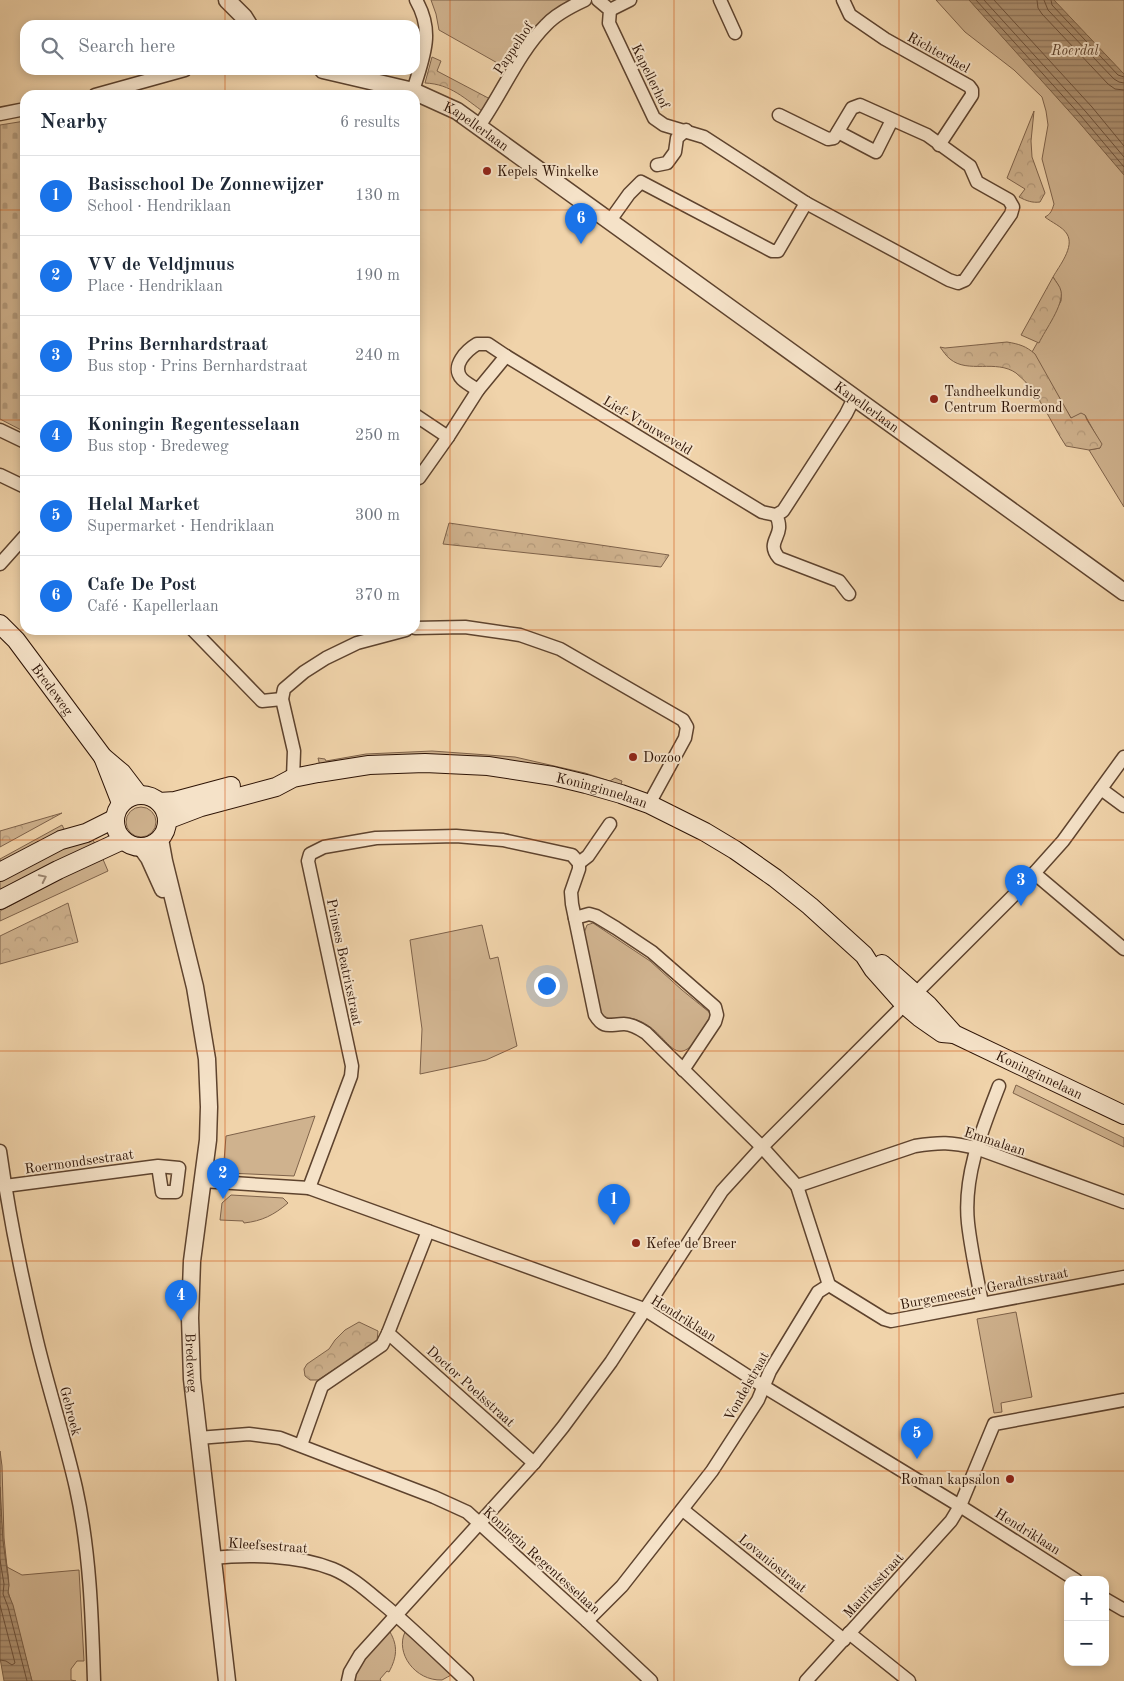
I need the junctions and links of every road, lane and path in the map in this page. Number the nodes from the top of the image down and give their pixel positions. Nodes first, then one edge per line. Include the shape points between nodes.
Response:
1 (227, 0) edge
2 (416, 0) edge
3 (585, 0) edge
4 (598, 0) edge
5 (630, 0) edge
6 (720, 0) edge
7 (843, 0) edge
8 (610, 10) junction
9 (246, 20) edge
10 (735, 33) dead end
11 (420, 63) edge
12 (166, 75) edge
13 (342, 75) edge
14 (416, 75) edge
15 (113, 90) edge
16 (399, 90) edge
17 (411, 90) edge
18 (420, 97) edge
19 (20, 110) edge
20 (1, 113) edge
21 (779, 115) dead end
22 (892, 120) junction
23 (479, 126) junction
24 (686, 130) junction
25 (838, 132) junction
26 (939, 146) junction
27 (657, 165) dead end
28 (806, 203) junction
29 (609, 222) junction
30 (506, 356) junction
31 (478, 390) junction
32 (854, 398) junction
33 (420, 418) edge
34 (0, 430) edge
35 (448, 437) junction
36 (20, 440) edge
37 (0, 475) edge
38 (420, 477) edge
39 (20, 484) edge
40 (776, 515) junction
41 (20, 542) edge
42 (0, 564) edge
43 (1124, 592) edge
44 (849, 594) dead end
45 (0, 624) edge
46 (420, 628) edge
47 (197, 635) edge
48 (387, 635) edge
49 (282, 699) junction
50 (103, 757) junction
51 (1124, 758) edge
52 (293, 778) junction
53 (1100, 789) junction
54 (138, 794) junction
55 (160, 802) junction
56 (649, 804) junction
57 (1124, 806) edge
58 (118, 811) junction
59 (167, 820) junction
60 (610, 824) dead end
61 (160, 839) junction
62 (123, 840) junction
63 (141, 847) junction
64 (579, 863) junction
65 (0, 872) edge
66 (1034, 873) junction
67 (0, 900) edge
68 (575, 918) junction
69 (180, 927) junction
70 (1124, 949) edge
71 (910, 999) junction
72 (683, 1070) junction
73 (999, 1086) dead end
74 (1124, 1116) edge
75 (762, 1147) junction
76 (976, 1148) junction
77 (0, 1151) edge
78 (158, 1166) dead end
79 (202, 1181) junction
80 (5, 1186) junction
81 (797, 1186) junction
82 (310, 1188) junction
83 (1124, 1202) edge
84 (428, 1231) junction
85 (1124, 1277) edge
86 (828, 1285) junction
87 (982, 1303) junction
88 (644, 1309) junction
89 (388, 1332) junction
90 (763, 1386) junction
91 (1124, 1400) edge
92 (198, 1438) junction
93 (301, 1445) junction
94 (534, 1463) junction
95 (960, 1506) junction
96 (682, 1510) junction
97 (479, 1523) junction
98 (212, 1558) junction
99 (1070, 1576) edge
100 (1109, 1600) edge
101 (1124, 1609) edge
102 (396, 1614) junction
103 (588, 1621) junction
104 (846, 1636) junction
105 (94, 1681) edge
106 (227, 1681) edge
107 (348, 1681) edge
108 (467, 1681) edge
109 (651, 1681) edge
110 (806, 1681) edge
111 (909, 1681) edge

1 - 9 street
2 - 11 street via 426,24 427,42
3 - 23 street, Pappelhof via 546,25 523,54
4 - 8 street
5 - 8 street
6 - 10 street
7 - 26 street, Richterdael via 850,15 972,90 972,95
8 - 24 street, Kapellerhof via 609,23 654,118 664,126
12 - 15 street
13 - 16 street, Kapellerlaan
14 - 17 street
18 - 23 street, Kapellerlaan via 457,112
19 - 20 street
21 - 25 street via 828,139 834,138
22 - 25 street via 860,105 852,108
22 - 25 street via 876,152
22 - 26 street via 926,135
23 - 29 street, Kapellerlaan
24 - 27 street via 677,138 675,152 667,163
24 - 28 street, Kapellerhof via 704,136
26 - 28 street, Kapellerhof via 970,166 977,182 1008,200 1013,207 965,280 958,283 949,280
28 - 29 street via 778,251 641,182
29 - 32 street, Kapellerlaan
30 - 31 street
30 - 31 street, Lief-Vrouweveld via 488,344 477,344 468,350 458,366 458,373
30 - 40 street, Lief-Vrouweveld via 762,512
31 - 35 street
32 - 40 street via 784,511
32 - 43 street, Kapellerlaan
33 - 35 street
34 - 36 street
35 - 38 street
37 - 39 street
40 - 44 street via 780,532 773,543 779,558 839,581
41 - 42 street
45 - 50 main road, Bredeweg via 16,640
46 - 56 street via 465,627 520,634 560,649 682,720 687,727 685,738
47 - 49 street via 262,701
48 - 49 street via 357,643 326,658 284,689
49 - 52 street via 294,751
50 - 54 main road, Bredeweg via 122,773
50 - 58 main road, Bredeweg
51 - 53 street
52 - 55 main road, Koninginnelaan via 274,776
52 - 56 main road, Koninginnelaan via 370,765 488,766 553,776
52 - 59 main road, Koninginnelaan via 276,787
53 - 57 street
53 - 66 street via 1063,841
54 - 55 main road
54 - 58 main road via 130,796
55 - 59 main road
56 - 71 main road, Koninginnelaan via 705,832 775,878 864,955 880,962
58 - 62 main road via 117,833
58 - 65 main road via 86,833 61,840
59 - 61 main road
60 - 64 street via 588,856
61 - 63 main road
61 - 69 street, Bredeweg
62 - 63 main road
67 -> 62 main road
63 - 69 street, Bredeweg
64 - 68 street via 571,892
64 - 82 street, Prinses Beatrixstraat via 572,856 549,850 503,840 456,836 376,838 324,847 310,854 308,861 352,1066 352,1076
66 - 70 street
66 - 71 street
68 - 72 street via 599,1022 608,1026 625,1024 646,1033
68 - 72 street via 589,914 616,928 652,952 715,1007 715,1022
69 - 79 street, Bredeweg via 196,987 207,1058 208,1140
71 - 74 main road, Koninginnelaan via 919,1017 942,1033 954,1034
71 - 75 street
72 - 75 street
73 - 76 street
75 - 81 street
75 - 88 street via 722,1191
76 - 81 street, Emmalaan via 956,1143 915,1146
76 - 83 street, Emmalaan
76 - 87 street via 970,1180 968,1222
77 - 80 street, Gebroek
78 - 80 street, Roermondsestraat
79 - 82 street, Hendriklaan
79 - 92 street, Bredeweg via 193,1251 190,1318
80 - 105 street, Gebroek via 37,1342 78,1498 88,1565
81 - 86 street
82 - 84 street, Hendriklaan
84 - 88 street, Hendriklaan
84 - 89 street
85 - 87 street, Burgemeester Geradtsstraat
86 - 87 street, Burgemeester Geradtsstraat via 891,1321
86 - 90 street, Vondelstraat via 818,1292
88 - 90 street, Hendriklaan
88 - 94 street via 611,1362
89 - 93 street via 382,1345 322,1386
89 - 94 street, Doctor Poelsstraat
90 - 95 street, Hendriklaan
90 - 96 street, Vondelstraat via 758,1400 712,1471
91 - 95 street, Mauritsstraat via 994,1424
92 - 93 street, Koningin Regentesselaan via 249,1434 280,1438
92 - 98 street, Bredeweg
93 - 97 street, Koningin Regentesselaan via 434,1496 467,1512
94 - 97 street
95 - 99 street, Hendriklaan
95 - 104 street, Mauritsstraat via 952,1521
96 - 103 street, Vondelstraat via 622,1586
96 - 104 street, Lovaniostraat
97 - 102 street
97 - 103 street, Koningin Regentesselaan
98 - 102 street, Kleefsestraat via 240,1556 299,1560 332,1569 359,1584
98 - 106 street, Bredeweg
100 - 101 street
102 - 107 street via 360,1655
102 - 108 street, Kleefsestraat
103 - 109 street, Koningin Regentesselaan
104 - 110 street, Mauritsstraat
104 - 111 street, Lovaniostraat

